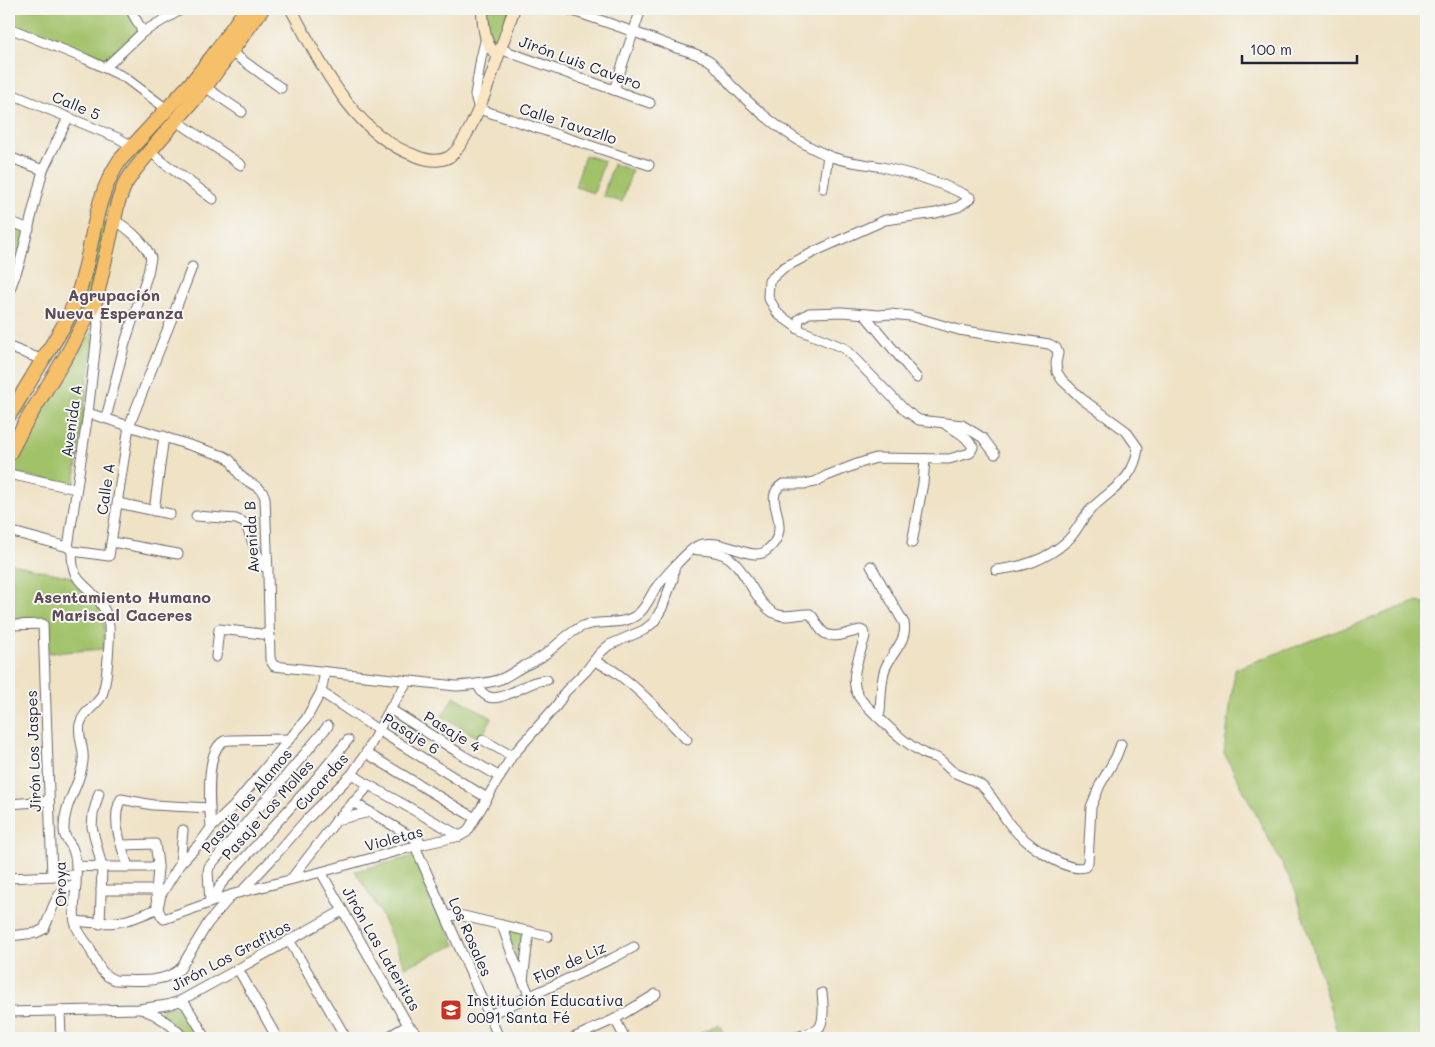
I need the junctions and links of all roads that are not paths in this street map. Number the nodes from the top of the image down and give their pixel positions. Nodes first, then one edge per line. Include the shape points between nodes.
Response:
1 (130, 9) edge
2 (182, 9) edge
3 (246, 9) edge
4 (262, 9) edge
5 (291, 9) edge
6 (482, 9) edge
7 (514, 9) edge
8 (567, 9) edge
9 (641, 9) edge
10 (577, 10) edge
11 (9, 28) edge
12 (634, 31) junction
13 (143, 32) junction
14 (486, 37) junction
15 (231, 52) junction
16 (499, 52) junction
17 (105, 68) junction
18 (205, 87) junction
19 (281, 88) dead end
20 (614, 90) junction
21 (9, 92) edge
22 (650, 103) dead end
23 (479, 109) junction
24 (168, 110) junction
25 (242, 112) dead end
26 (68, 118) junction
27 (177, 121) junction
28 (132, 146) junction
29 (150, 151) junction
30 (828, 156) junction
31 (9, 157) edge
32 (241, 165) dead end
33 (649, 165) dead end
34 (43, 170) junction
35 (824, 188) dead end
36 (213, 199) dead end
37 (96, 218) junction
38 (114, 220) junction
39 (9, 221) edge
40 (29, 229) junction
41 (192, 267) dead end
42 (10, 286) edge
43 (96, 299) junction
44 (864, 314) junction
45 (798, 328) junction
46 (9, 347) edge
47 (43, 360) junction
48 (917, 378) dead end
49 (88, 412) junction
50 (9, 416) edge
51 (106, 418) junction
52 (944, 423) junction
53 (24, 425) junction
54 (129, 426) junction
55 (164, 436) junction
56 (10, 448) edge
57 (995, 454) dead end
58 (925, 459) junction
59 (9, 474) edge
60 (76, 489) junction
61 (118, 503) junction
62 (154, 511) junction
63 (170, 514) dead end
64 (196, 516) dead end
65 (9, 531) edge
66 (112, 542) junction
67 (912, 543) dead end
68 (70, 549) junction
69 (692, 549) junction
70 (178, 554) dead end
71 (871, 566) dead end
72 (268, 568) junction
73 (674, 569) junction
74 (996, 570) dead end
75 (9, 625) edge
76 (270, 634) junction
77 (216, 657) dead end
78 (594, 661) junction
79 (325, 672) junction
80 (547, 680) dead end
81 (408, 681) junction
82 (477, 684) junction
83 (321, 692) junction
84 (390, 709) junction
85 (877, 716) junction
86 (328, 726) dead end
87 (378, 730) junction
88 (289, 739) junction
89 (348, 740) dead end
90 (483, 740) dead end
91 (687, 740) dead end
92 (1121, 744) dead end
93 (366, 753) junction
94 (512, 756) junction
95 (352, 774) junction
96 (500, 777) junction
97 (364, 790) dead end
98 (99, 793) dead end
99 (487, 798) junction
100 (49, 801) junction
101 (353, 802) junction
102 (9, 804) edge
103 (210, 808) junction
104 (370, 812) junction
105 (475, 818) junction
106 (336, 820) junction
107 (211, 828) junction
108 (183, 830) dead end
109 (460, 836) junction
110 (122, 845) junction
111 (420, 845) junction
112 (180, 864) junction
113 (102, 867) junction
114 (158, 867) junction
115 (128, 868) junction
116 (321, 872) junction
117 (76, 875) junction
118 (52, 876) junction
119 (9, 878) edge
120 (291, 879) junction
121 (102, 890) junction
122 (156, 890) junction
123 (238, 892) junction
124 (212, 901) junction
125 (158, 908) junction
126 (342, 910) junction
127 (446, 916) junction
128 (75, 921) junction
129 (100, 924) junction
130 (502, 925) junction
131 (529, 932) junction
132 (9, 936) edge
133 (548, 936) dead end
134 (289, 940) junction
135 (634, 947) dead end
136 (238, 969) junction
137 (523, 981) junction
138 (822, 993) dead end
139 (656, 994) dead end
140 (530, 997) junction
141 (180, 1001) junction
142 (139, 1009) junction
143 (60, 1010) junction
144 (9, 1012) edge
145 (490, 1015) junction
146 (615, 1020) junction
147 (408, 1025) junction
148 (61, 1038) edge
149 (184, 1038) edge
150 (206, 1038) edge
151 (278, 1038) edge
152 (346, 1038) edge
153 (386, 1038) edge
154 (418, 1038) edge
155 (499, 1038) edge
156 (574, 1038) edge
157 (625, 1038) edge
158 (794, 1038) edge

1 - 13 street
2 - 13 street
3 - 24 main road
4 - 15 main road
5 - 23 main road via 332,82 363,120 410,154 437,161 449,157 466,135
6 - 14 main road
7 - 16 main road
8 - 10 street
9 - 12 street
10 - 12 street
11 - 17 street
12 - 20 street
12 - 30 street via 710,62 776,125
13 - 17 street
14 - 16 main road via 489,47
14 - 23 street via 476,95
15 - 18 main road
15 - 19 street
16 - 20 street, Jirón Luis Cavero
16 - 23 main road
17 - 24 street via 131,82
18 - 25 street
18 - 27 main road
20 - 22 street, Jirón Luis Cavero
21 - 26 street, Calle 5
23 - 33 street, Calle Tavazllo
24 - 28 main road
26 - 28 street, Calle 5
26 - 34 street
27 - 29 main road
27 - 32 street
28 - 37 main road via 110,174
29 - 36 street
29 - 38 main road via 125,184
30 - 35 street
30 - 45 street via 921,177 972,198 943,211 885,220 783,268 769,282 768,297 778,314
31 - 34 street
34 - 40 street
37 - 38 main road
37 - 47 main road via 87,266 73,308
38 - 43 main road
38 - 51 street via 140,242 151,258
39 - 40 street
40 - 42 street
41 - 54 street, Calle A
43 - 49 street, Avenida A via 98,326
43 - 53 main road
44 - 45 street via 809,313 799,319
44 - 48 street
44 - 74 street via 910,316 959,330 1049,344 1058,353 1056,372 1062,380 1126,431 1138,448 1137,461 1129,474 1091,508 1067,541 1043,558 1016,568
45 - 52 street via 844,348 906,411 919,420
46 - 47 street
47 - 50 main road
49 - 51 street, Avenida B
49 - 60 street, Avenida A
50 - 53 main road
51 - 54 street, Avenida B
52 - 57 street via 962,426 983,438
52 - 58 street via 968,440 973,447 972,452 949,459
53 - 56 main road
54 - 55 street, Avenida B
54 - 61 street, Calle A
55 - 62 street
55 - 72 street, Avenida B via 227,457 241,476 261,489 265,498
58 - 67 street
58 - 69 street via 876,458 809,484 783,484 776,490 774,498 779,534 763,553 752,554 716,543
59 - 60 street
60 - 68 street, Avenida A
61 - 62 street
61 - 66 street, Calle A
62 - 63 street
64 - 72 street via 236,519 245,523 262,566
65 - 68 street
66 - 68 street, Calle A via 110,556
66 - 70 street
68 - 117 street, Oroya via 74,573 100,602 109,627 106,682 101,698 82,718 80,732 84,761 65,819 64,830 74,853
69 - 73 street
69 - 85 street via 717,552 731,559 766,607 776,615 810,614 828,636 863,631 865,636 854,685 859,698
71 - 85 street via 905,629 903,639 884,670
72 - 76 street, Avenida B
73 - 78 street via 673,580 654,622 644,630 609,645
73 - 82 street via 656,588 639,614 620,622 592,623 581,627 542,657 501,679
75 - 100 street, Jirón Los Jaspes via 43,624
76 - 77 street via 219,629
76 - 79 street, Avenida B via 270,659 274,666
78 - 91 street via 629,682
78 - 94 street
79 - 81 street
79 - 83 street
80 - 82 street via 496,699 486,696
81 - 82 street
81 - 84 street, Cucardas
83 - 87 street, Pasaje 6
83 - 88 street via 306,719
84 - 87 street, Cucardas
84 - 96 street, Pasaje 4
85 - 92 street via 912,747 938,758 947,768 983,787 1011,827 1042,853 1056,862 1079,869 1088,862 1095,795
86 - 124 street, Pasaje los Alamos via 209,867
87 - 93 street, Cucardas
87 - 99 street, Pasaje 6
88 - 103 street via 223,742 211,760
88 - 107 street via 233,807
89 - 124 street, Pasaje Los Molles via 221,884
90 - 94 street
93 - 95 street, Cucardas
93 - 105 street
94 - 96 street
95 - 109 street
95 - 123 street, Cucardas
96 - 99 street
97 - 101 street
98 - 113 street via 92,826
99 - 105 street
100 - 102 street
100 - 118 street, Jirón Los Jaspes
101 - 104 street
101 - 106 street
103 - 107 street
103 - 110 street via 153,805 121,799 117,819
104 - 106 street
104 - 111 street
105 - 109 street via 467,832
106 - 120 street
107 - 112 street
108 - 112 street
109 - 111 street, Violetas
110 - 114 street via 155,844
110 - 115 street
111 - 116 street, Violetas
111 - 127 street, Los Rosales
112 - 125 street via 161,895
113 - 115 street
113 - 117 street
113 - 121 street
114 - 115 street
114 - 122 street
116 - 120 street, Violetas
116 - 126 street, Jirón Las Lateritas
117 - 118 street
117 - 128 street, Oroya
117 - 132 street via 59,893 44,929
118 - 119 street
120 - 123 street, Violetas
121 - 122 street
121 - 129 street
122 - 125 street
123 - 124 street, Violetas
123 - 128 street, Oroya via 208,923 180,969 156,980 115,980 109,977 99,967
124 - 125 street, Violetas via 163,919
125 - 129 street via 123,922
126 - 134 street, Jirón Los Grafitos
126 - 147 street, Jirón Las Lateritas
127 - 130 street via 459,915
127 - 145 street, Los Rosales
128 - 129 street
130 - 131 street
130 - 137 street
131 - 133 street
131 - 137 street
134 - 136 street, Jirón Los Grafitos
134 - 152 street
135 - 140 street, Flor de Liz
136 - 141 street, Jirón Los Grafitos
136 - 151 street
137 - 140 street
138 - 158 street via 823,1014 819,1028
139 - 146 street
140 - 145 street, Flor de Liz
141 - 142 street, Jirón Los Grafitos
141 - 150 street via 186,1005
142 - 143 street, Jirón Los Grafitos
142 - 149 street via 164,1020
143 - 144 street, Jirón Los Grafitos
143 - 148 street
145 - 155 street, Los Rosales
146 - 156 street
146 - 157 street
147 - 153 street
147 - 154 street, Jirón Las Lateritas

